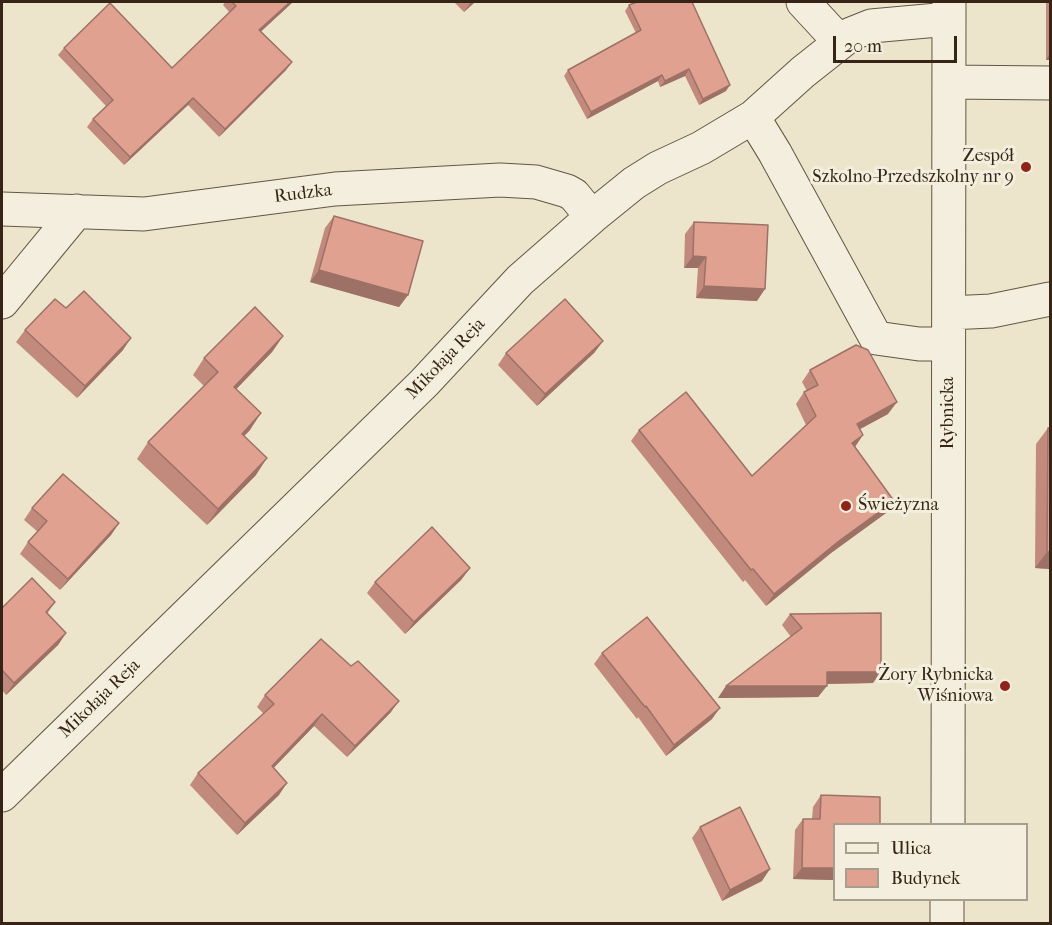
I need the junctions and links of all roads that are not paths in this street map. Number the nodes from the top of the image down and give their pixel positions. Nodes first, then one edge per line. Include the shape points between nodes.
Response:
1 (803, 2) edge
2 (949, 10) edge
3 (839, 41) junction
4 (950, 82) junction
5 (1050, 83) edge
6 (753, 117) junction
7 (2, 208) edge
8 (77, 212) junction
9 (592, 216) junction
10 (1050, 299) edge
11 (2, 302) edge
12 (949, 329) junction
13 (2, 795) edge
14 (948, 823) edge
15 (947, 901) edge
16 (947, 924) edge

1 - 3 street
2 - 3 street, Mikołaja Reja via 871,26
2 - 4 street, Rybnicka
3 - 6 street, Mikołaja Reja
4 - 5 street
4 - 12 street, Rybnicka
6 - 9 street, Mikołaja Reja via 658,168
6 - 12 street via 876,338 919,344
7 - 8 street, Rudzka
8 - 9 street, Rudzka via 144,214 335,189 500,180 556,186 574,195
8 - 11 street
9 - 13 street, Mikołaja Reja via 520,280 424,383
10 - 12 street via 991,311
12 - 14 street, Rybnicka
15 - 16 street

